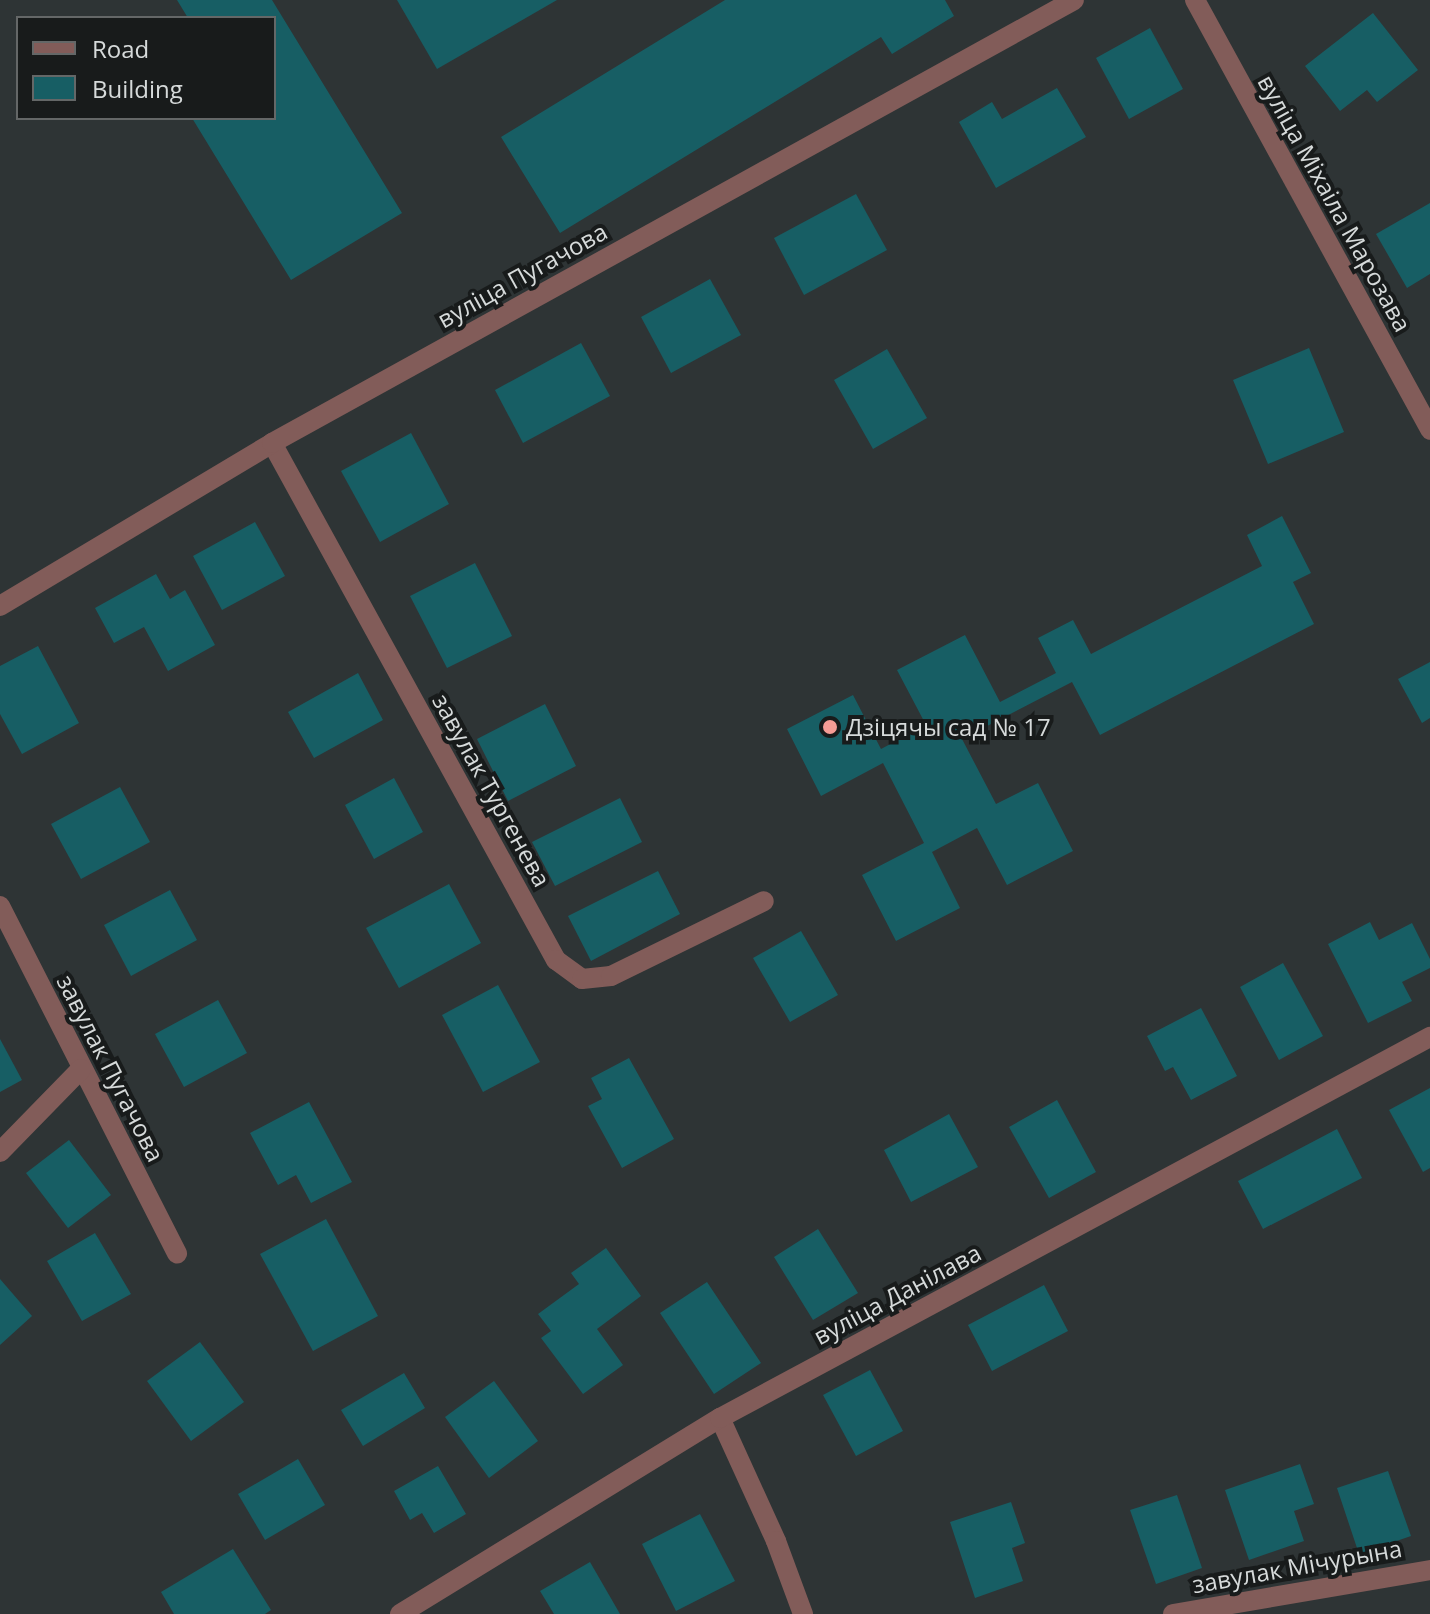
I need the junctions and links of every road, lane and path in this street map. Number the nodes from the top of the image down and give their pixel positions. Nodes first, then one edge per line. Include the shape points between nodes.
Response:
1 (1074, 0) edge
2 (1195, 0) edge
3 (1430, 430) edge
4 (272, 443) junction
5 (0, 606) edge
6 (764, 901) dead end
7 (0, 906) edge
8 (1430, 1037) edge
9 (81, 1069) junction
10 (0, 1152) edge
11 (177, 1253) dead end
12 (720, 1418) junction
13 (1430, 1570) edge
14 (414, 1610) edge
15 (803, 1614) edge
16 (1173, 1614) edge

1 - 4 street, вуліца Пугачова
2 - 3 street, вуліца Міхаіла Марозава
4 - 5 street, вуліца Пугачова
4 - 6 street, завулак Тургенева via 556,960 582,979 611,976
7 - 9 street, завулак Пугачова
8 - 12 street, вуліца Данілава
9 - 10 street
9 - 11 street, завулак Пугачова
12 - 14 street, вуліца Данілава
12 - 15 street
13 - 16 street, завулак Мічурына

